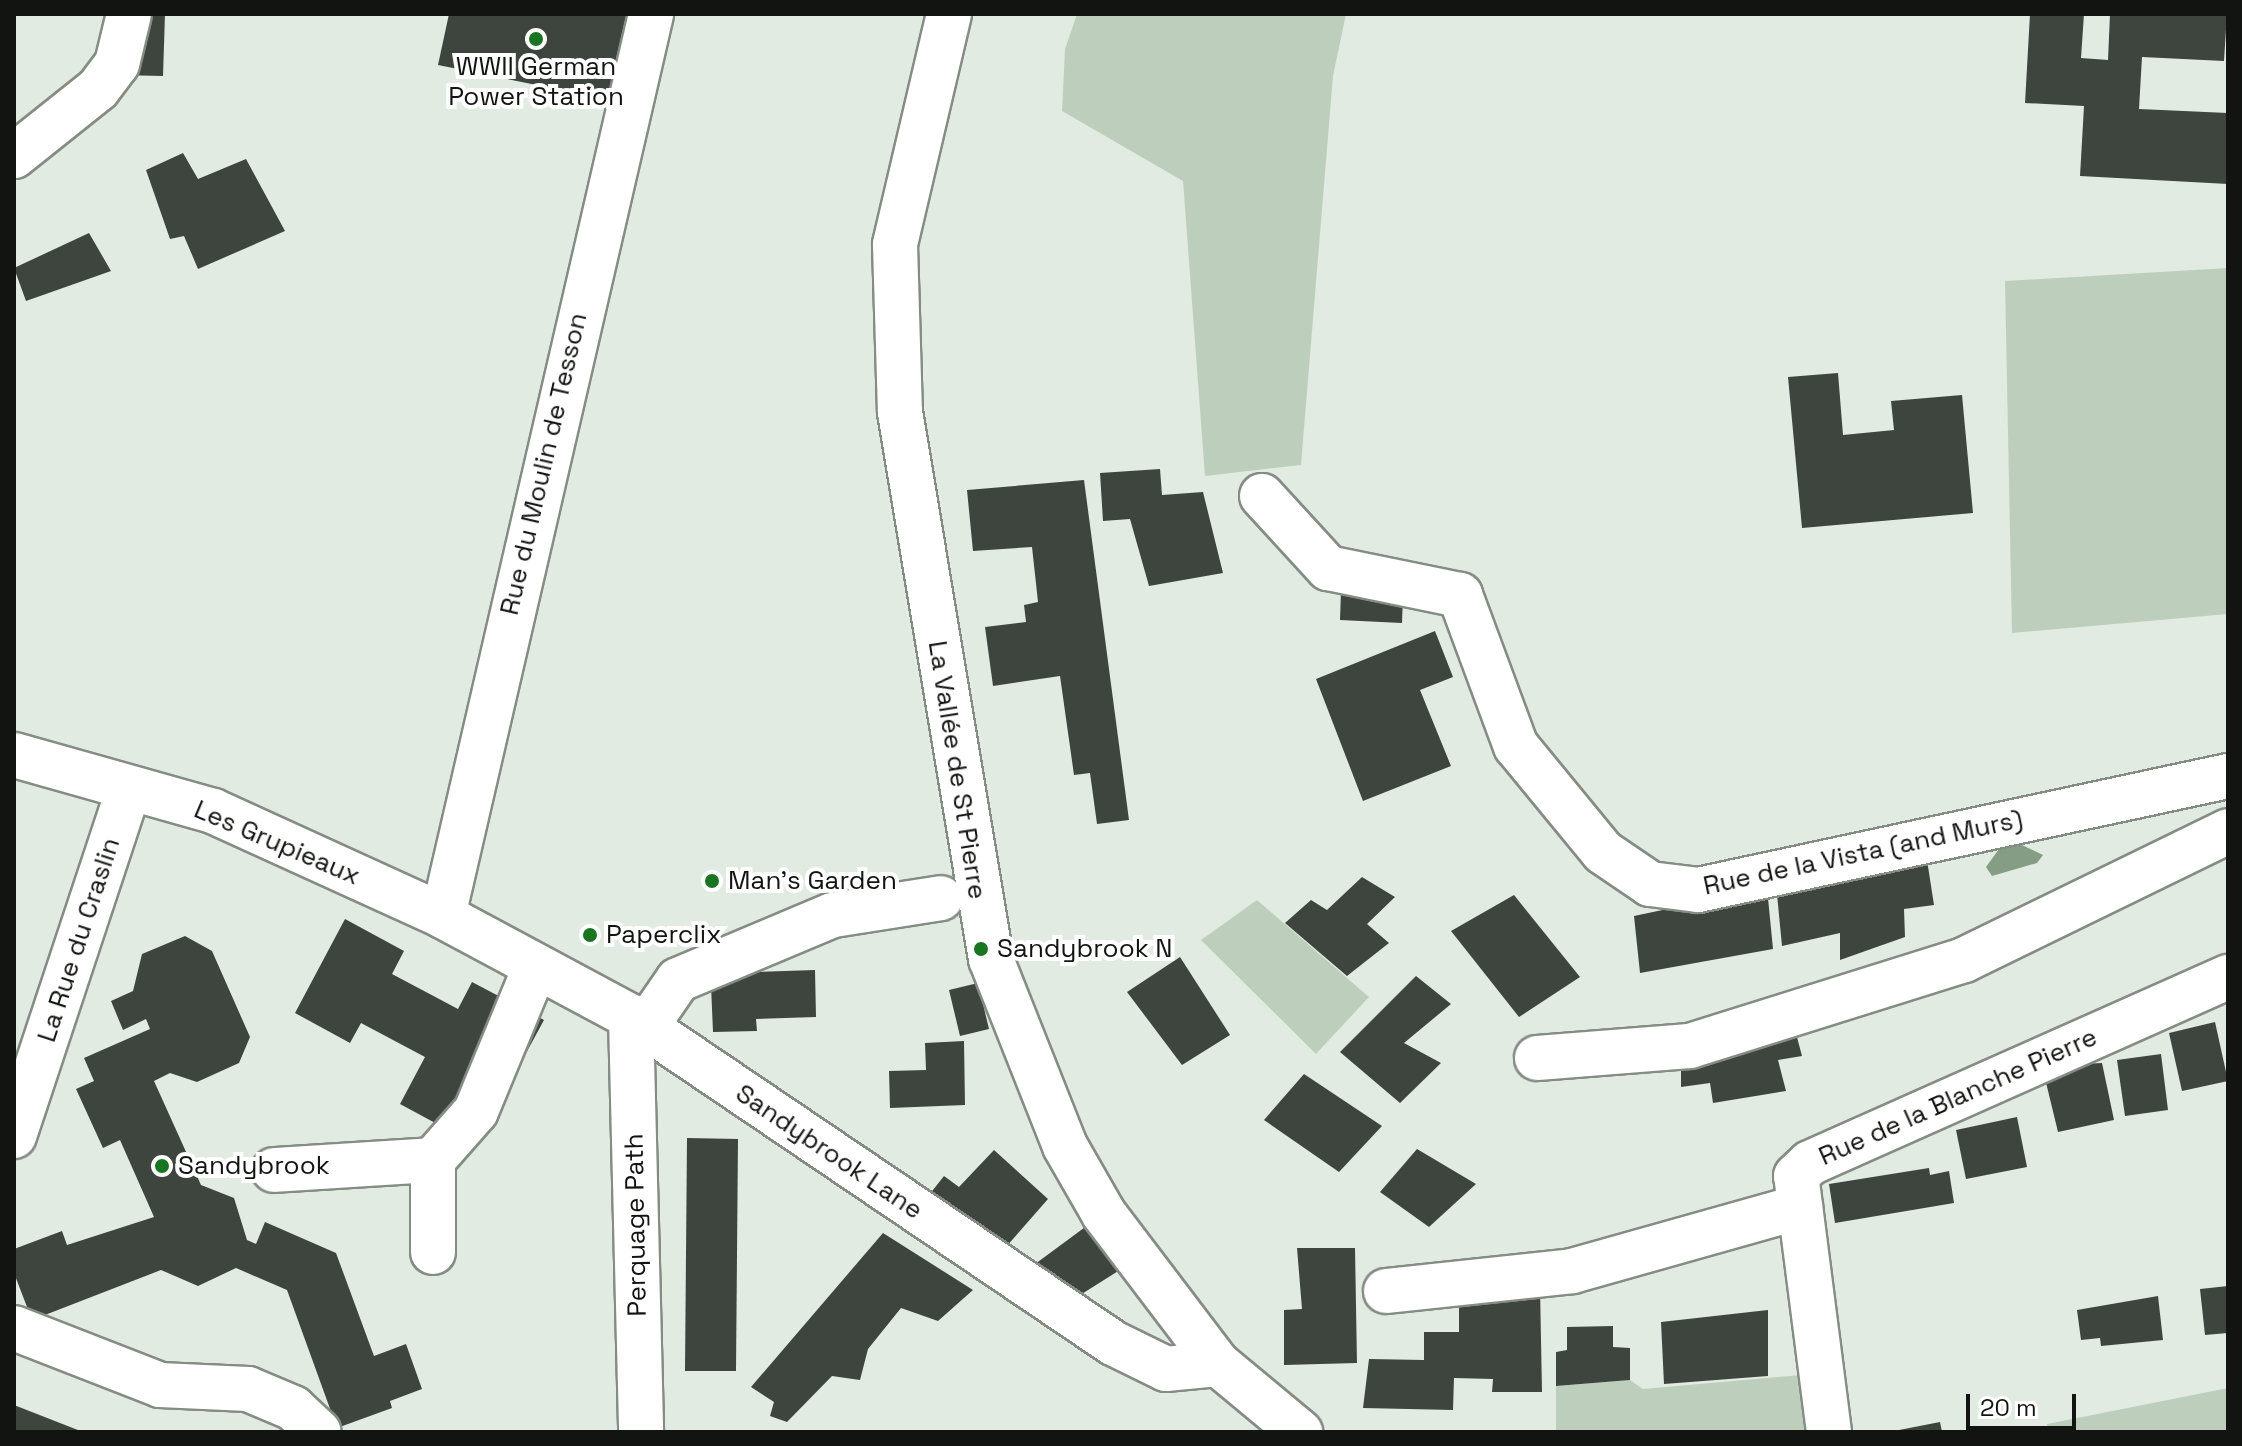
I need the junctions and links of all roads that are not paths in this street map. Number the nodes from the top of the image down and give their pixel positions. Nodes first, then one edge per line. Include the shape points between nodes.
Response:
1 (129, 14) edge
2 (651, 14) edge
3 (949, 14) edge
4 (14, 156) edge
5 (1262, 496) dead end
6 (14, 755) edge
7 (2228, 776) edge
8 (129, 789) junction
9 (2228, 831) edge
10 (941, 898) dead end
11 (443, 916) junction
12 (535, 968) junction
13 (2228, 977) edge
14 (638, 1023) junction
15 (1537, 1058) dead end
16 (14, 1136) edge
17 (433, 1160) junction
18 (274, 1170) dead end
19 (1800, 1207) junction
20 (433, 1252) dead end
21 (1386, 1291) dead end
22 (14, 1328) edge
23 (1218, 1364) junction
24 (319, 1432) edge
25 (641, 1432) edge
26 (1300, 1432) edge
27 (1829, 1432) edge

1 - 4 street via 117,64 98,89
2 - 11 street, Rue du Moulin de Tesson
3 - 23 street, La Vallée de St Pierre via 895,245 899,381 977,898 991,959 1065,1146 1104,1214
5 - 7 street, Rue de la Vista (and Murs) via 1328,568 1460,595 1516,746 1603,852 1650,884 1698,890
6 - 8 street, Les Grupieaux
8 - 11 street, Les Grupieaux via 213,811
8 - 16 street, La Rue du Craslin
9 - 15 street via 1964,960 1690,1046
10 - 14 street via 833,915 678,980
11 - 12 street, Sandybrook Lane
12 - 14 street, Sandybrook Lane
12 - 17 street via 476,1111
13 - 19 street, Rue de la Blanche Pierre via 1810,1163 1796,1176
14 - 23 street, Sandybrook Lane via 1113,1343 1166,1369
14 - 25 street, Perquage Path
17 - 18 street
17 - 20 street
19 - 21 street via 1572,1271
19 - 27 street, Rue de la Blanche Pierre
22 - 24 street via 160,1385 248,1389 293,1408
23 - 26 street, La Vallée de St Pierre

